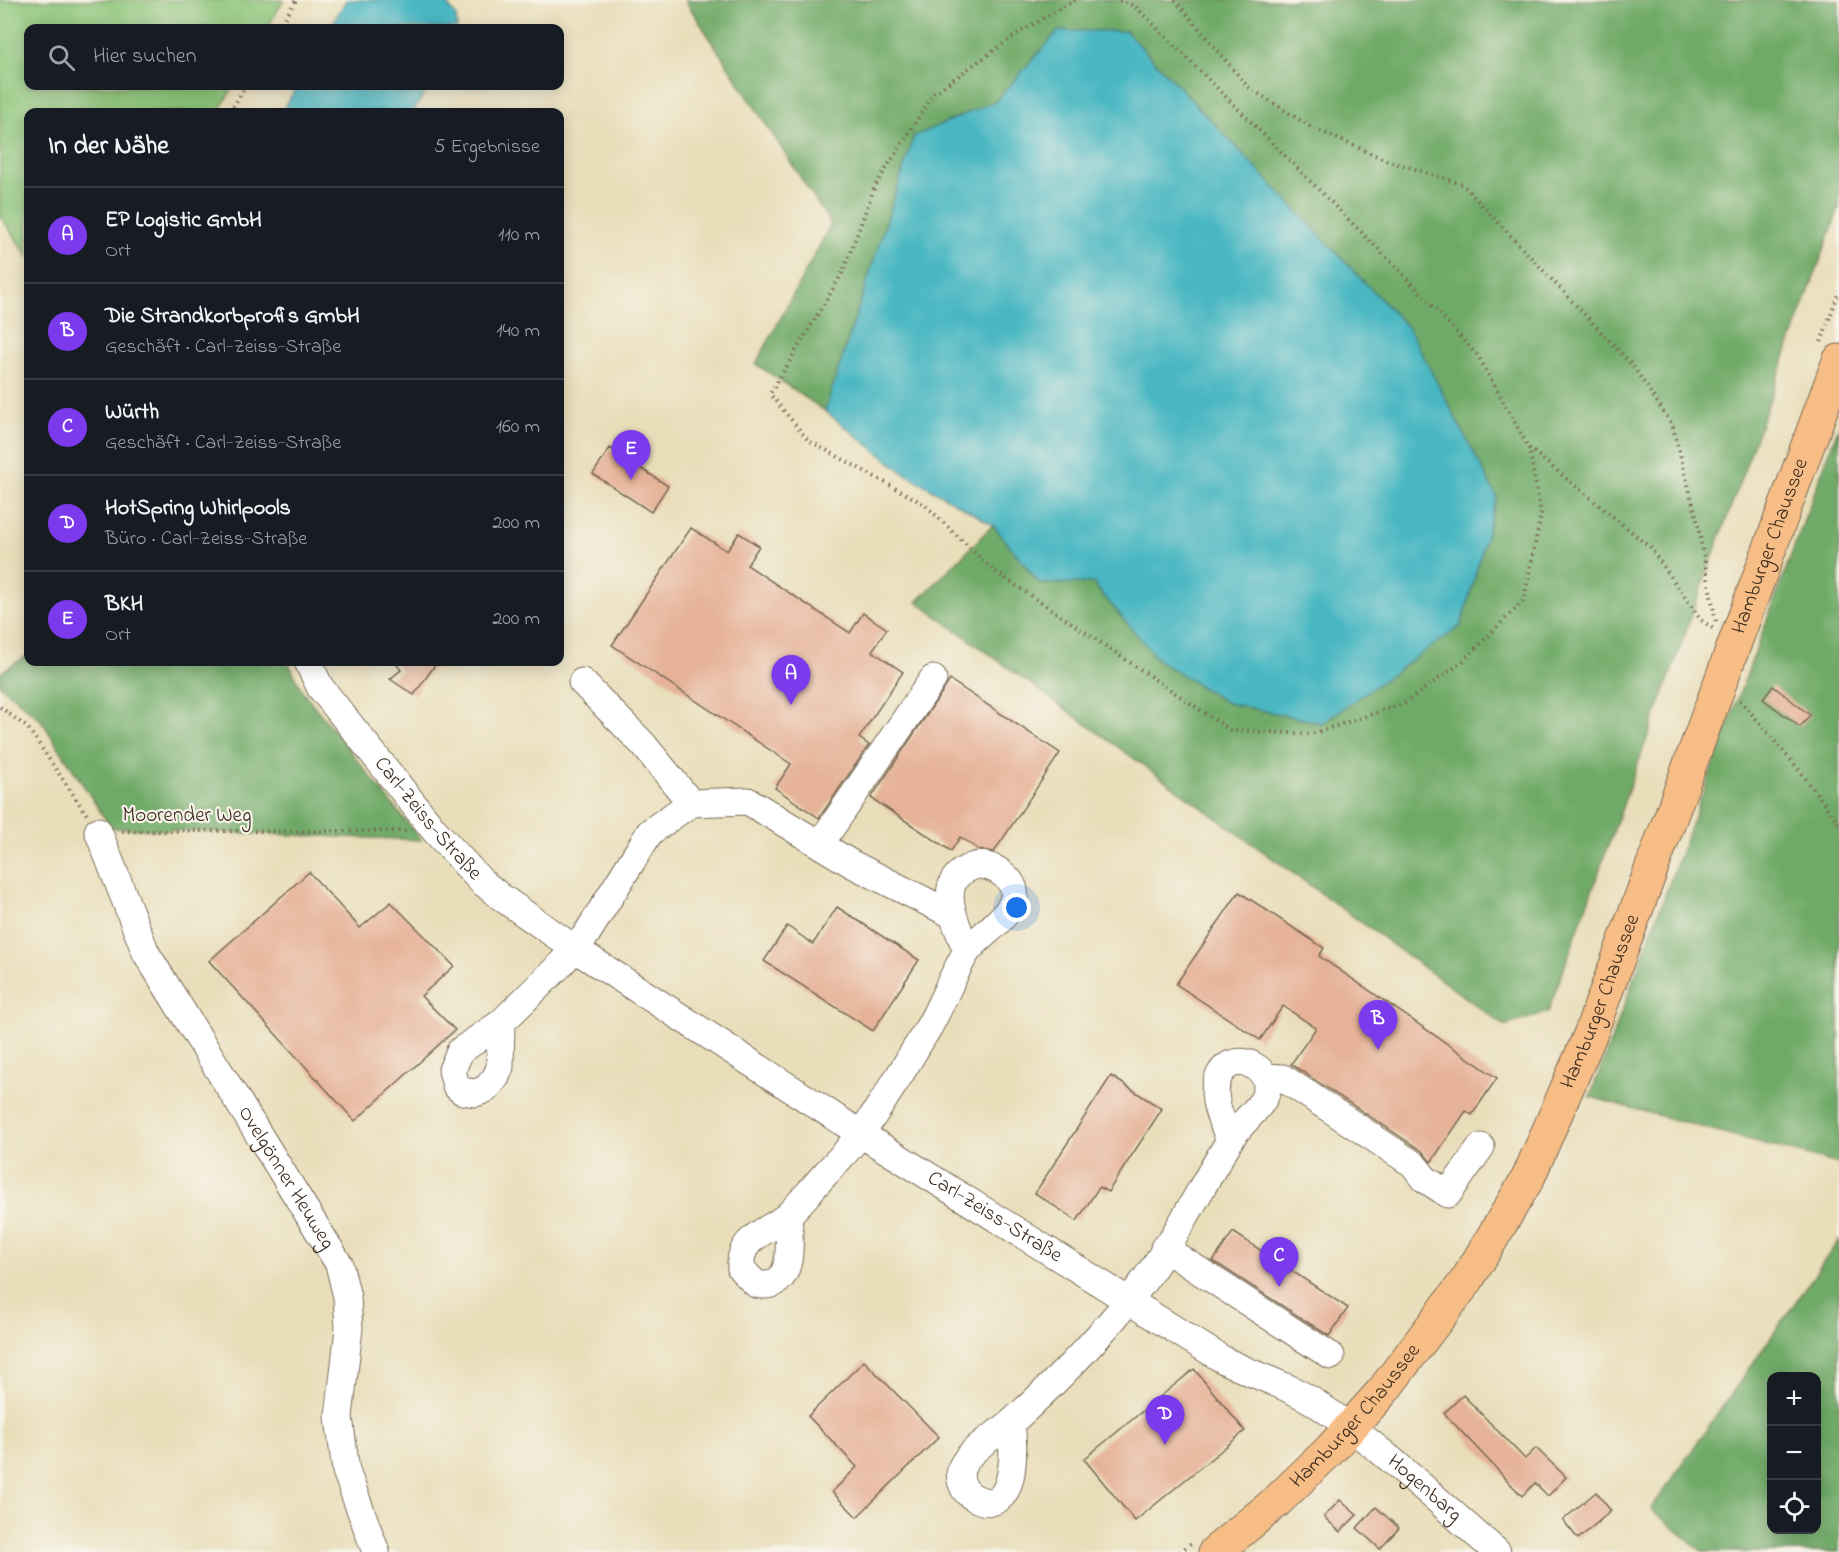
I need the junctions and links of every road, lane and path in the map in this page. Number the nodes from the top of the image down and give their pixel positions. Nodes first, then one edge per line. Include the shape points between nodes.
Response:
1 (296, 0) edge
2 (1075, 0) edge
3 (1117, 0) edge
4 (1175, 0) edge
5 (281, 24) edge
6 (244, 90) edge
7 (232, 108) edge
8 (1839, 291) edge
9 (1829, 353) edge
10 (1529, 448) junction
11 (1701, 620) dead end
12 (1719, 632) dead end
13 (310, 666) edge
14 (933, 679) dead end
15 (1722, 679) junction
16 (582, 682) dead end
17 (0, 707) edge
18 (691, 803) junction
19 (1839, 824) edge
20 (98, 831) junction
21 (435, 831) junction
22 (820, 844) junction
23 (953, 915) junction
24 (575, 949) junction
25 (967, 951) junction
26 (501, 1023) dead end
27 (1265, 1077) junction
28 (861, 1134) junction
29 (1230, 1139) junction
30 (1481, 1147) dead end
31 (788, 1215) dead end
32 (1164, 1248) junction
33 (1129, 1300) junction
34 (1331, 1356) dead end
35 (1011, 1423) dead end
36 (1350, 1429) junction
37 (1205, 1546) edge
38 (376, 1552) edge
39 (1180, 1552) edge
40 (1497, 1552) edge

1 - 5 path
2 - 10 path via 1020,32 934,93 875,186 843,272 770,394 808,440 924,504 993,570 1230,730 1312,734 1405,703 1463,661 1524,600 1541,514
3 - 10 path via 1135,6 1418,290 1478,356
4 - 12 path via 1248,87 1311,127 1386,160 1462,184 1632,365 1672,424 1696,515
6 - 7 path
8 - 9 path
9 - 15 main road, Hamburger Chaussee
10 - 11 path via 1650,547
13 - 21 street, Carl-Zeiss-Straße via 320,687
14 - 22 street
15 - 19 path
15 - 36 main road, Hamburger Chaussee via 1590,1035 1528,1178 1467,1280
16 - 18 street via 643,744
17 - 20 path, Moorender Weg via 28,728
18 - 22 street via 748,801
18 - 24 street via 650,832
20 - 21 path, Moorender Weg
20 - 38 street, Ovelgönner Heuweg via 146,952 339,1264 349,1328 339,1417 346,1471
21 - 24 street, Carl-Zeiss-Straße via 481,881
22 - 23 street
23 - 25 street
23 - 25 street via 949,888 957,875 970,867 998,870 1012,887 1007,914
24 - 26 street
24 - 28 street, Carl-Zeiss-Straße
25 - 28 street via 929,1027
27 - 29 street via 1265,1097
27 - 29 street via 1258,1067 1246,1062 1224,1068 1218,1078 1217,1107
27 - 30 street via 1283,1078 1413,1164 1425,1179 1448,1194
28 - 31 street
28 - 33 street, Carl-Zeiss-Straße
29 - 32 street
32 - 33 street
32 - 34 street
33 - 35 street
33 - 36 street, Carl-Zeiss-Straße via 1241,1370 1291,1388
36 - 37 main road, Hamburger Chaussee via 1275,1503
36 - 40 street, Hogenbarg
37 - 39 path

